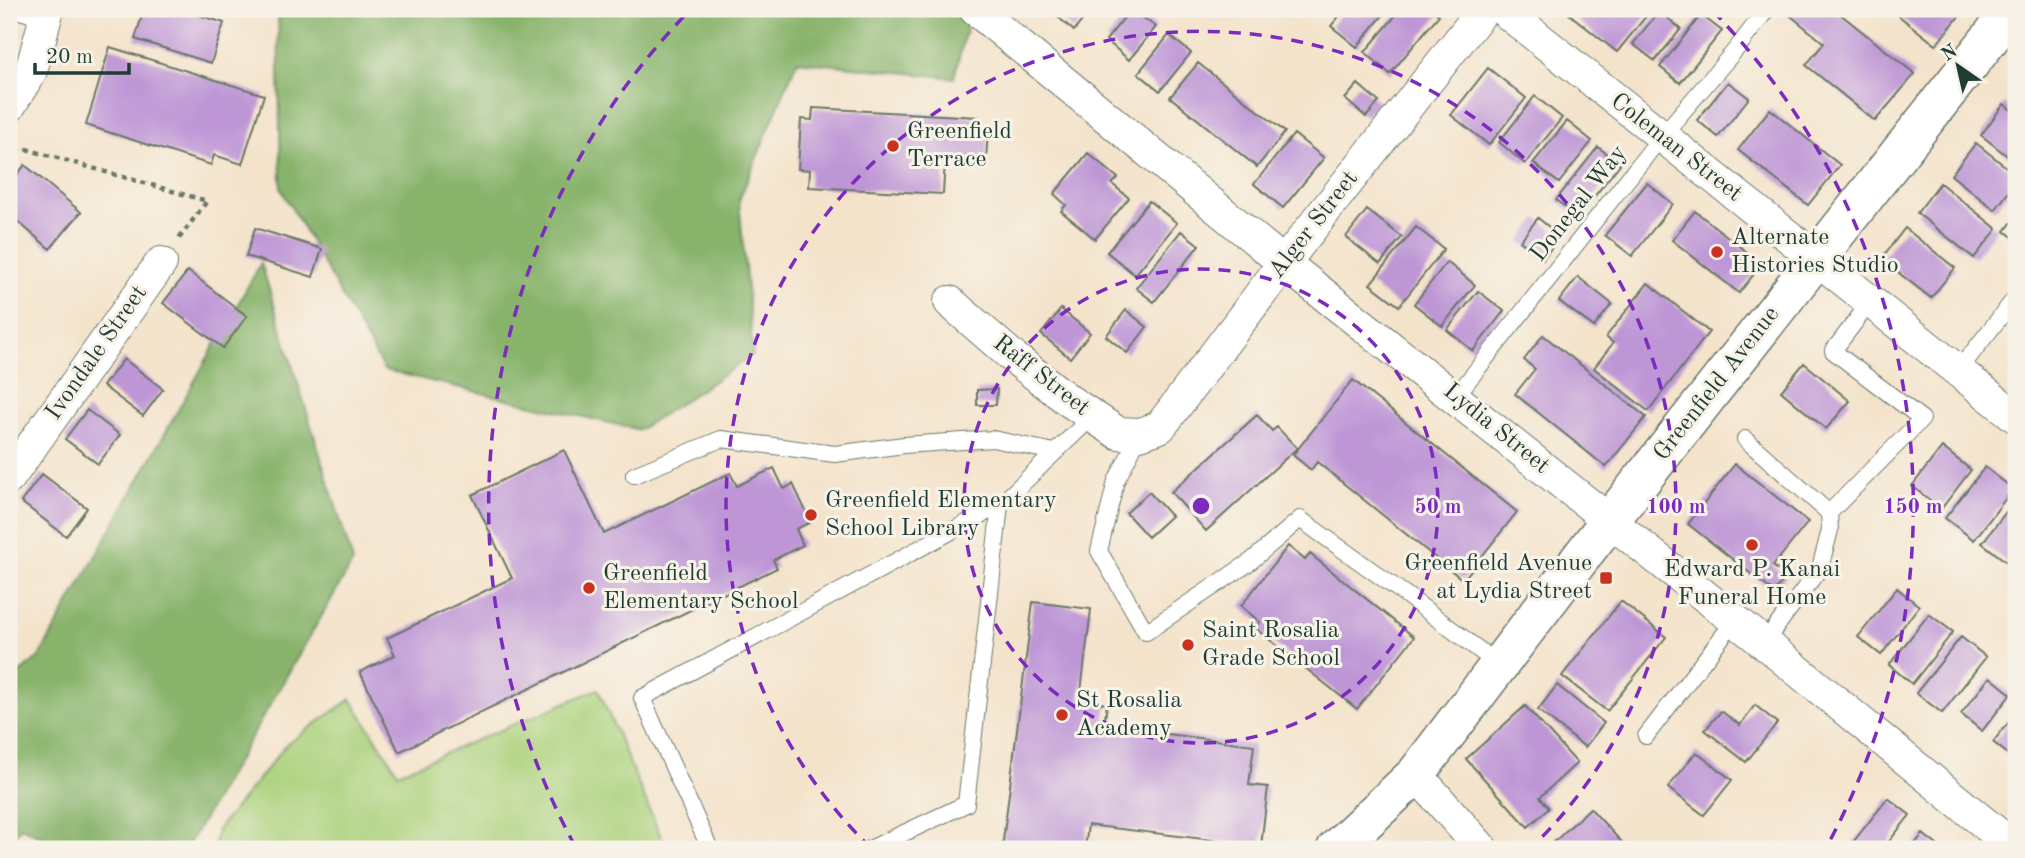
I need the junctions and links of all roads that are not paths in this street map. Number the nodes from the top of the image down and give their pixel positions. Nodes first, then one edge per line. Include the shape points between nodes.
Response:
1 (13, 9) edge
2 (975, 9) edge
3 (1484, 9) edge
4 (1502, 9) edge
5 (1767, 9) edge
6 (2013, 9) edge
7 (47, 14) edge
8 (13, 91) edge
9 (1661, 137) junction
10 (1815, 258) junction
11 (161, 263) road end
12 (1284, 263) junction
13 (2016, 297) edge
14 (1871, 301) junction
15 (950, 302) dead end
16 (1958, 371) junction
17 (1456, 396) junction
18 (1093, 416) junction
19 (2016, 417) edge
20 (1140, 434) junction
21 (1745, 439) dead end
22 (1054, 452) junction
23 (634, 475) dead end
24 (9, 478) edge
25 (1000, 505) junction
26 (1829, 513) junction
27 (1611, 520) junction
28 (1735, 620) junction
29 (1764, 643) junction
30 (1499, 665) junction
31 (1646, 736) dead end
32 (1416, 774) junction
33 (710, 849) edge
34 (870, 849) edge
35 (1336, 849) edge
36 (1482, 849) edge
37 (2016, 849) edge

1 - 7 lane
2 - 12 street, Lydia Street
3 - 12 street, Alger Street
4 - 9 street, Coleman Street
5 - 9 lane, Donegal Way
6 - 10 main road, Greenfield Avenue
7 - 8 street via 31,71
9 - 10 street, Coleman Street
9 - 17 lane, Donegal Way
10 - 14 street, Coleman Street
10 - 27 main road, Greenfield Avenue
11 - 24 street, Ivondale Street
12 - 17 street, Lydia Street
12 - 20 street, Alger Street via 1160,427
13 - 16 lane
14 - 16 street, Coleman Street
14 - 26 lane via 1833,351 1922,419
15 - 18 street, Raff Street via 1013,357
16 - 19 street, Coleman Street
17 - 27 street, Lydia Street
18 - 20 street, Raff Street via 1118,433
18 - 22 lane
20 - 30 lane via 1116,481 1099,551 1146,632 1250,562 1300,519
21 - 26 lane
22 - 23 lane via 993,439 835,454 721,439
22 - 25 lane
25 - 33 lane via 642,698
25 - 34 lane via 966,804
26 - 29 lane via 1830,530 1820,568
27 - 28 street, Lydia Street
27 - 30 main road, Greenfield Avenue
28 - 29 street, Lydia Street
28 - 31 lane
29 - 37 street, Lydia Street
30 - 32 main road, Greenfield Avenue
32 - 35 main road, Greenfield Avenue
32 - 36 street

